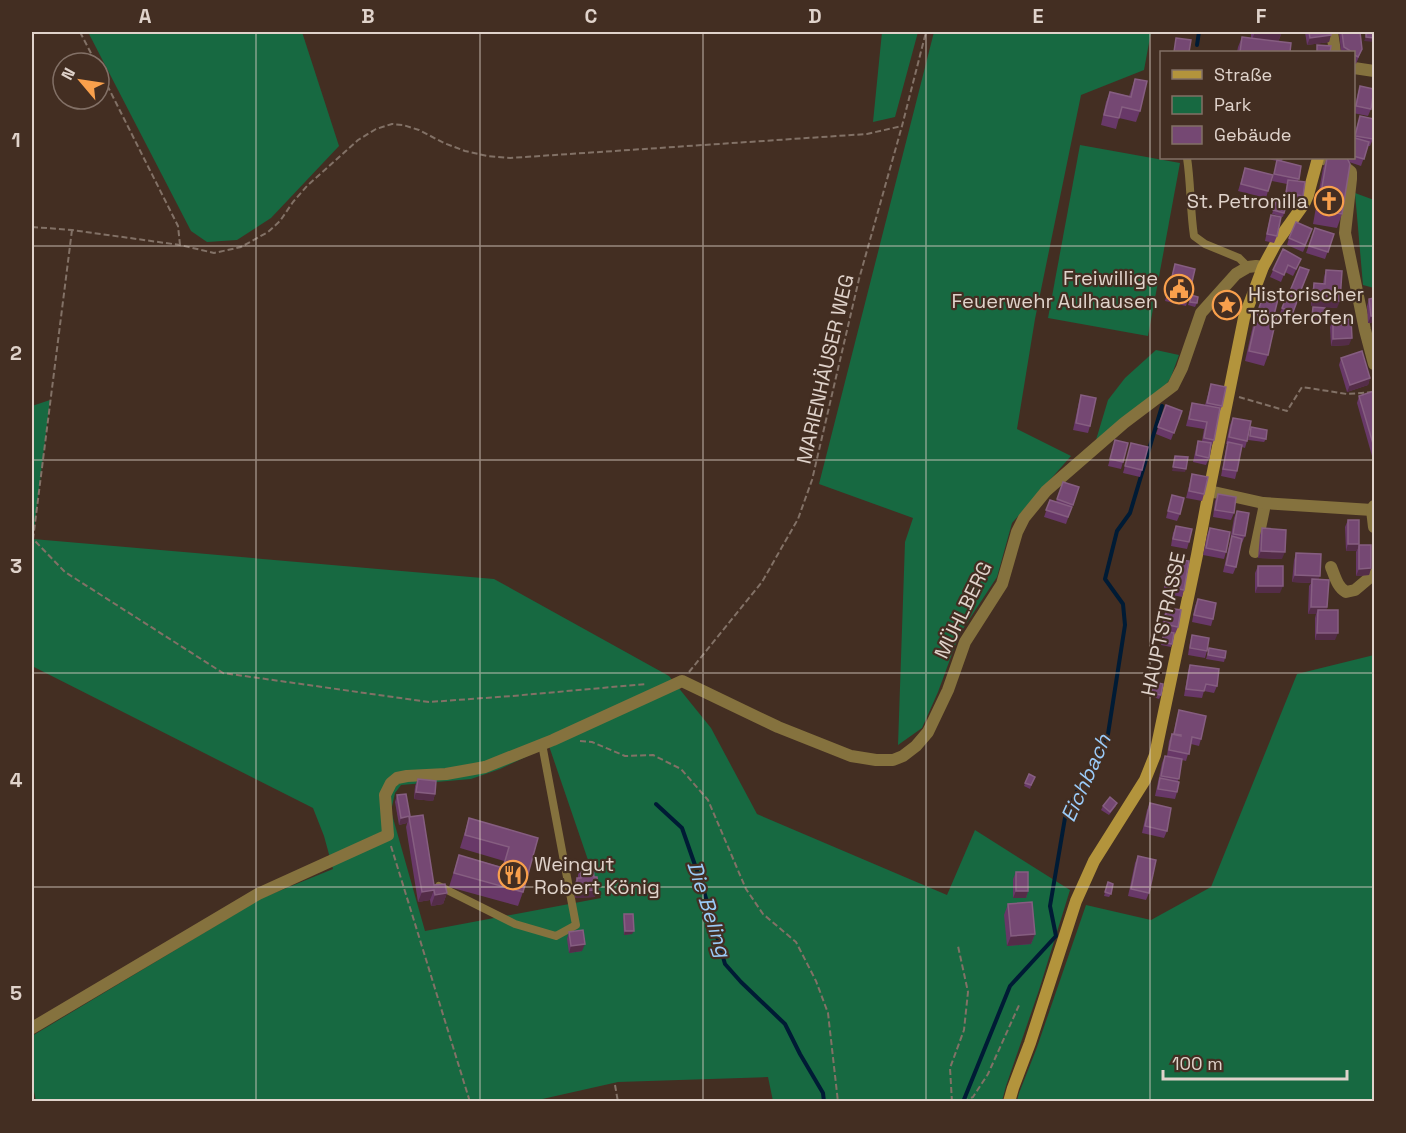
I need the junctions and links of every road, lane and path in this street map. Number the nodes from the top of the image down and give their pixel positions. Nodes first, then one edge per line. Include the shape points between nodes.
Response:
1 (80, 32) edge
2 (926, 32) edge
3 (1332, 32) edge
4 (90, 51) edge
5 (1335, 51) edge
6 (1355, 68) edge
7 (1374, 71) edge
8 (111, 93) edge
9 (902, 126) junction
10 (1186, 159) edge
11 (1319, 159) edge
12 (1323, 159) edge
13 (32, 227) edge
14 (72, 230) junction
15 (180, 245) junction
16 (1248, 267) junction
17 (1263, 267) junction
18 (1374, 364) edge
19 (1374, 392) edge
20 (1228, 393) junction
21 (1209, 491) junction
22 (1263, 503) junction
23 (1373, 508) edge
24 (1374, 527) edge
25 (1255, 552) dead end
26 (1331, 567) dead end
27 (1374, 574) edge
28 (682, 681) junction
29 (648, 684) dead end
30 (548, 742) junction
31 (388, 835) junction
32 (438, 885) edge
33 (958, 946) dead end
34 (1020, 1003) dead end
35 (32, 1028) edge
36 (615, 1085) dead end
37 (470, 1101) edge
38 (618, 1101) edge
39 (838, 1101) edge
40 (952, 1101) edge
41 (963, 1101) edge
42 (1009, 1101) edge

1 - 4 path
2 - 9 path, MARIENHÄUSER WEG
3 - 5 street
6 - 7 street
8 - 15 path via 178,226
9 - 15 path via 867,134 510,158 465,151 419,130 392,124 358,140 307,186 268,232 241,247 214,253
9 - 28 path, MARIENHÄUSER WEG via 859,279 812,480 798,519 762,582
10 - 16 lane via 1194,236 1239,258
11 - 17 main road, HAUPTSTRASSE via 1304,204
12 - 18 street via 1341,164 1351,172 1345,233
13 - 14 path
14 - 15 path
14 - 29 path via 33,539 65,573 223,673 429,702
16 - 17 street
16 - 28 street, MÜHLBERG via 1236,274 1201,313 1173,386 1046,491 1024,518 1002,584 965,642 928,732 903,756 893,760 851,756 778,728
17 - 20 main road, HAUPTSTRASSE via 1244,318
19 - 20 path via 1347,394 1302,387 1287,411
20 - 21 main road, HAUPTSTRASSE
21 - 22 street
21 - 42 main road, HAUPTSTRASSE via 1152,766 1083,883
22 - 23 street
22 - 25 street
23 - 24 street
26 - 27 street via 1341,590 1346,592 1355,590
28 - 30 street
30 - 31 street via 485,767 397,778 385,795
30 - 32 lane via 576,925 556,936 515,924
30 - 39 path via 592,742 625,756 653,755 681,769 708,800 746,888 763,914 796,942 816,981 828,1013
31 - 35 street via 258,894
31 - 37 path
33 - 40 path via 968,992 964,1029 950,1068
34 - 41 path via 988,1074 972,1098
36 - 38 path

